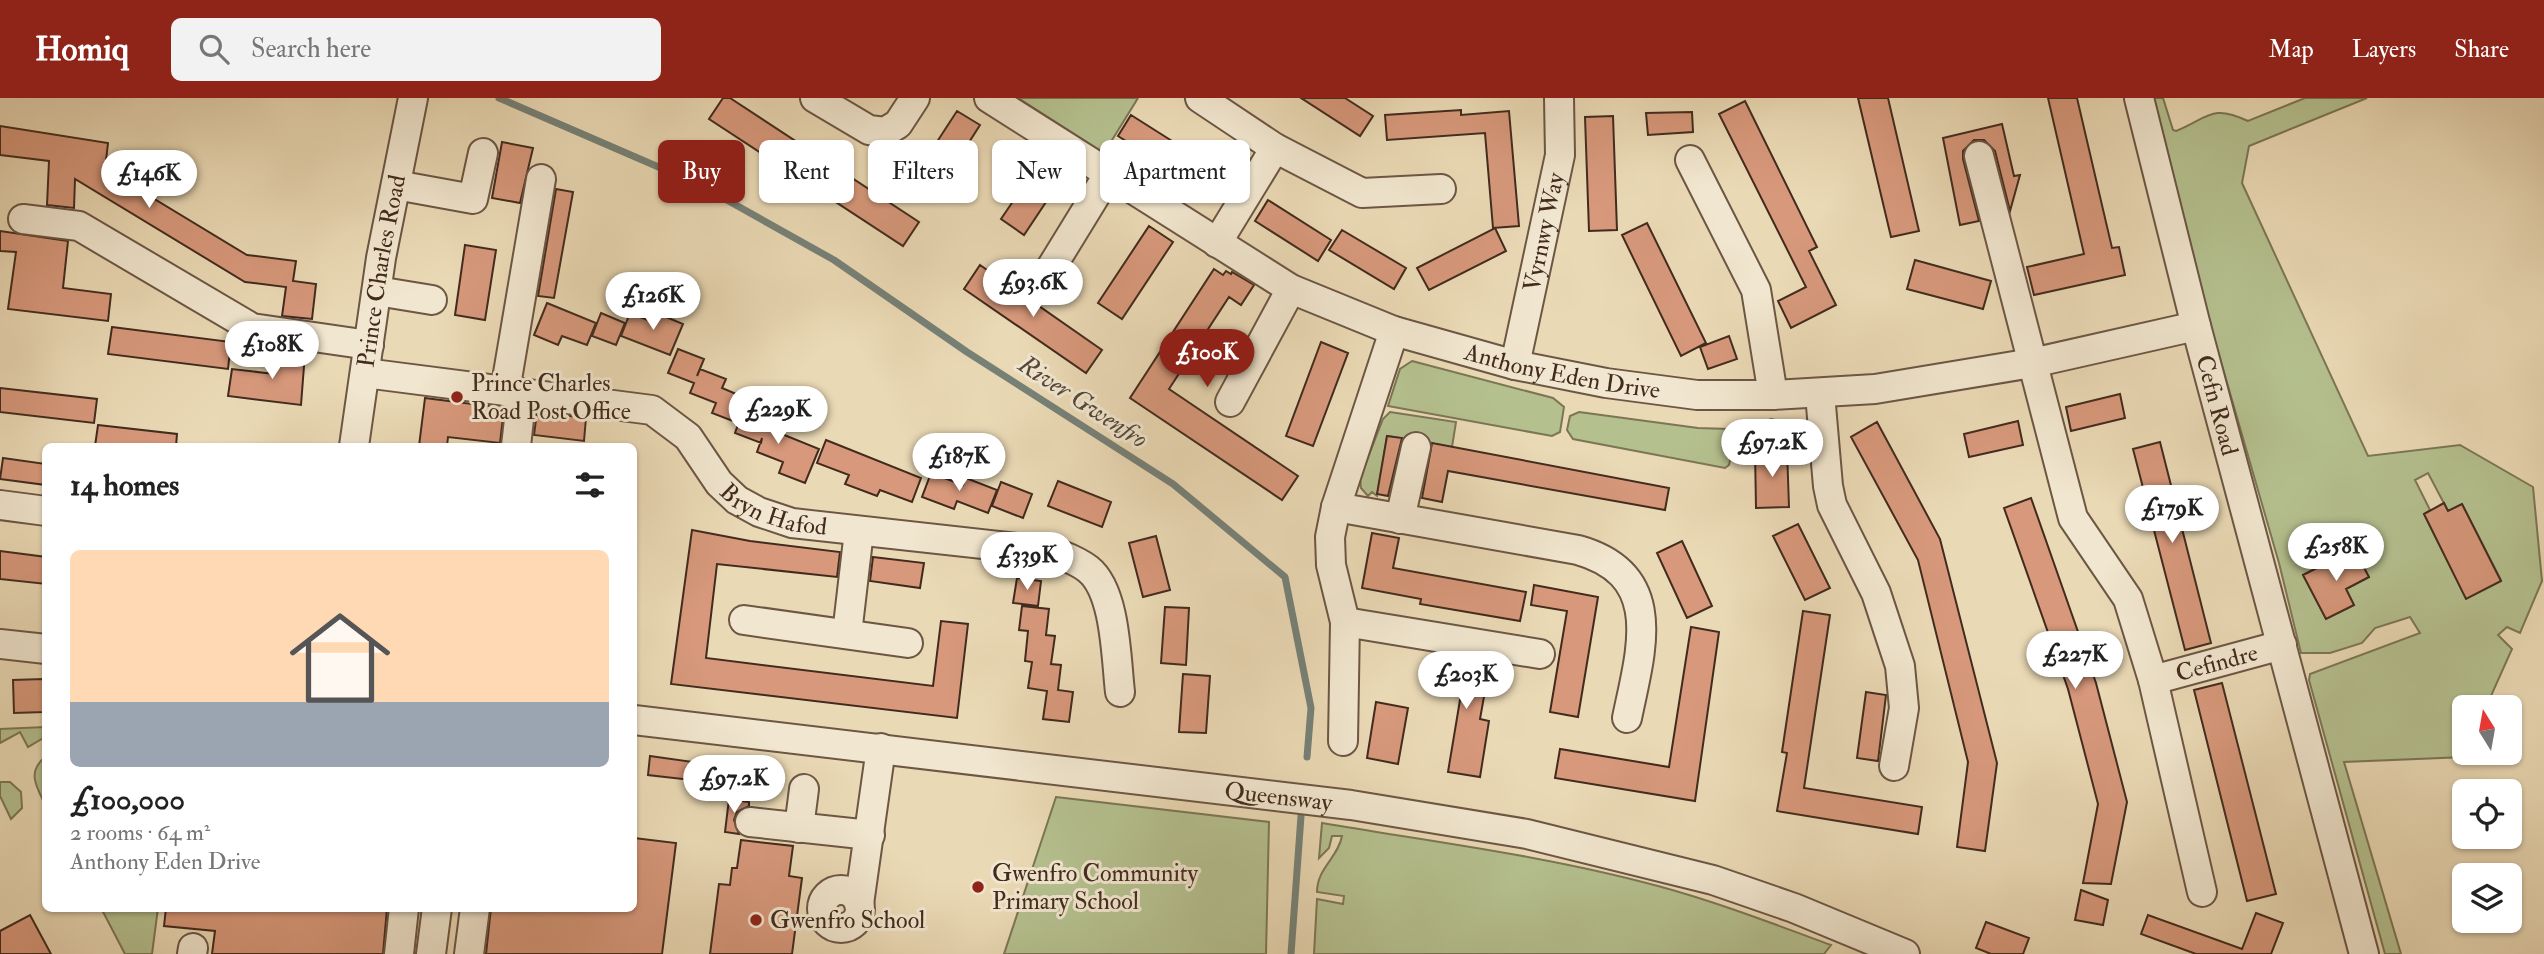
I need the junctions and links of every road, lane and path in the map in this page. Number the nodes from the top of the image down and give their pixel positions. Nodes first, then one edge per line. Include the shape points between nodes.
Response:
1 (413, 98) edge
2 (815, 98) edge
3 (915, 98) edge
4 (989, 98) edge
5 (1200, 98) edge
6 (1559, 98) edge
7 (2139, 98) edge
8 (1275, 148) junction
9 (482, 153) dead end
10 (1979, 156) dead end
11 (1690, 160) dead end
12 (1100, 170) edge
13 (541, 179) dead end
14 (396, 185) junction
15 (1100, 188) edge
16 (1441, 189) dead end
17 (1153, 203) edge
18 (23, 219) dead end
19 (1217, 243) junction
20 (1046, 276) dead end
21 (1291, 289) junction
22 (377, 291) junction
23 (432, 300) dead end
24 (2196, 326) junction
25 (1394, 331) junction
26 (367, 359) junction
27 (2032, 363) junction
28 (1515, 365) junction
29 (514, 392) junction
30 (1820, 394) junction
31 (1773, 395) junction
32 (1230, 402) dead end
33 (354, 443) edge
34 (516, 443) edge
35 (1416, 447) dead end
36 (0, 505) edge
37 (1336, 507) junction
38 (42, 510) edge
39 (1401, 519) junction
40 (859, 530) junction
41 (744, 620) dead end
42 (1345, 622) junction
43 (847, 634) junction
44 (908, 643) dead end
45 (0, 644) edge
46 (2282, 645) junction
47 (42, 649) edge
48 (1540, 654) dead end
49 (2153, 680) junction
50 (1120, 692) dead end
51 (1627, 718) dead end
52 (637, 720) edge
53 (1343, 741) dead end
54 (881, 748) junction
55 (1895, 766) dead end
56 (804, 789) dead end
57 (750, 822) dead end
58 (799, 828) junction
59 (870, 835) junction
60 (2202, 892) dead end
61 (850, 897) dead end
62 (404, 912) edge
63 (436, 912) edge
64 (474, 912) edge
65 (399, 954) edge
66 (431, 954) edge
67 (469, 954) edge
68 (1905, 954) edge
69 (2364, 954) edge

1 - 14 street, Prince Charles Road
2 - 3 street via 869,130 885,132 898,124
4 - 12 street, Anthony Eden Drive
5 - 8 street
6 - 28 street, Vyrnwy Way via 1560,155
7 - 24 street, Cefn Road
8 - 16 street via 1362,193
8 - 19 street
9 - 14 street via 473,198
10 - 27 street
11 - 31 street via 1756,290
13 - 29 street
14 - 22 street, Prince Charles Road
15 - 20 street
17 - 19 street, Anthony Eden Drive
18 - 26 street, Bryn Hafod via 79,226 252,328
19 - 21 street, Anthony Eden Drive
21 - 25 street, Anthony Eden Drive
21 - 32 street
22 - 23 street
22 - 26 street, Prince Charles Road
24 - 27 street, Anthony Eden Drive
24 - 46 street, Cefn Road
25 - 28 street, Anthony Eden Drive
25 - 37 street
26 - 29 street, Bryn Hafod
26 - 33 street, Prince Charles Road
27 - 30 street, Anthony Eden Drive via 1919,384
27 - 49 street via 2073,518 2128,599
28 - 31 street, Anthony Eden Drive via 1651,391
29 - 34 street
29 - 40 street, Bryn Hafod via 652,410 688,437 719,483 737,500 792,523
30 - 31 street, Anthony Eden Drive
30 - 55 street via 1832,505 1876,593 1900,666 1904,708
35 - 39 street
36 - 38 street
37 - 39 street
37 - 42 street via 1331,565
39 - 51 street via 1578,551 1599,556 1616,567 1638,600 1642,620 1643,641
40 - 43 street
40 - 50 street, Bryn Hafod via 1054,552 1088,569 1107,597
41 - 43 street
42 - 48 street
42 - 53 street
43 - 44 street
45 - 47 street
46 - 49 street, Cefindre
46 - 69 street, Cefn Road
49 - 60 street
52 - 54 street, Queensway
54 - 59 street
54 - 68 street, Queensway via 1351,804 1527,834 1713,880
56 - 58 street
57 - 58 street
58 - 59 street
59 - 61 street via 864,874
62 - 65 street
63 - 66 street
64 - 67 street

